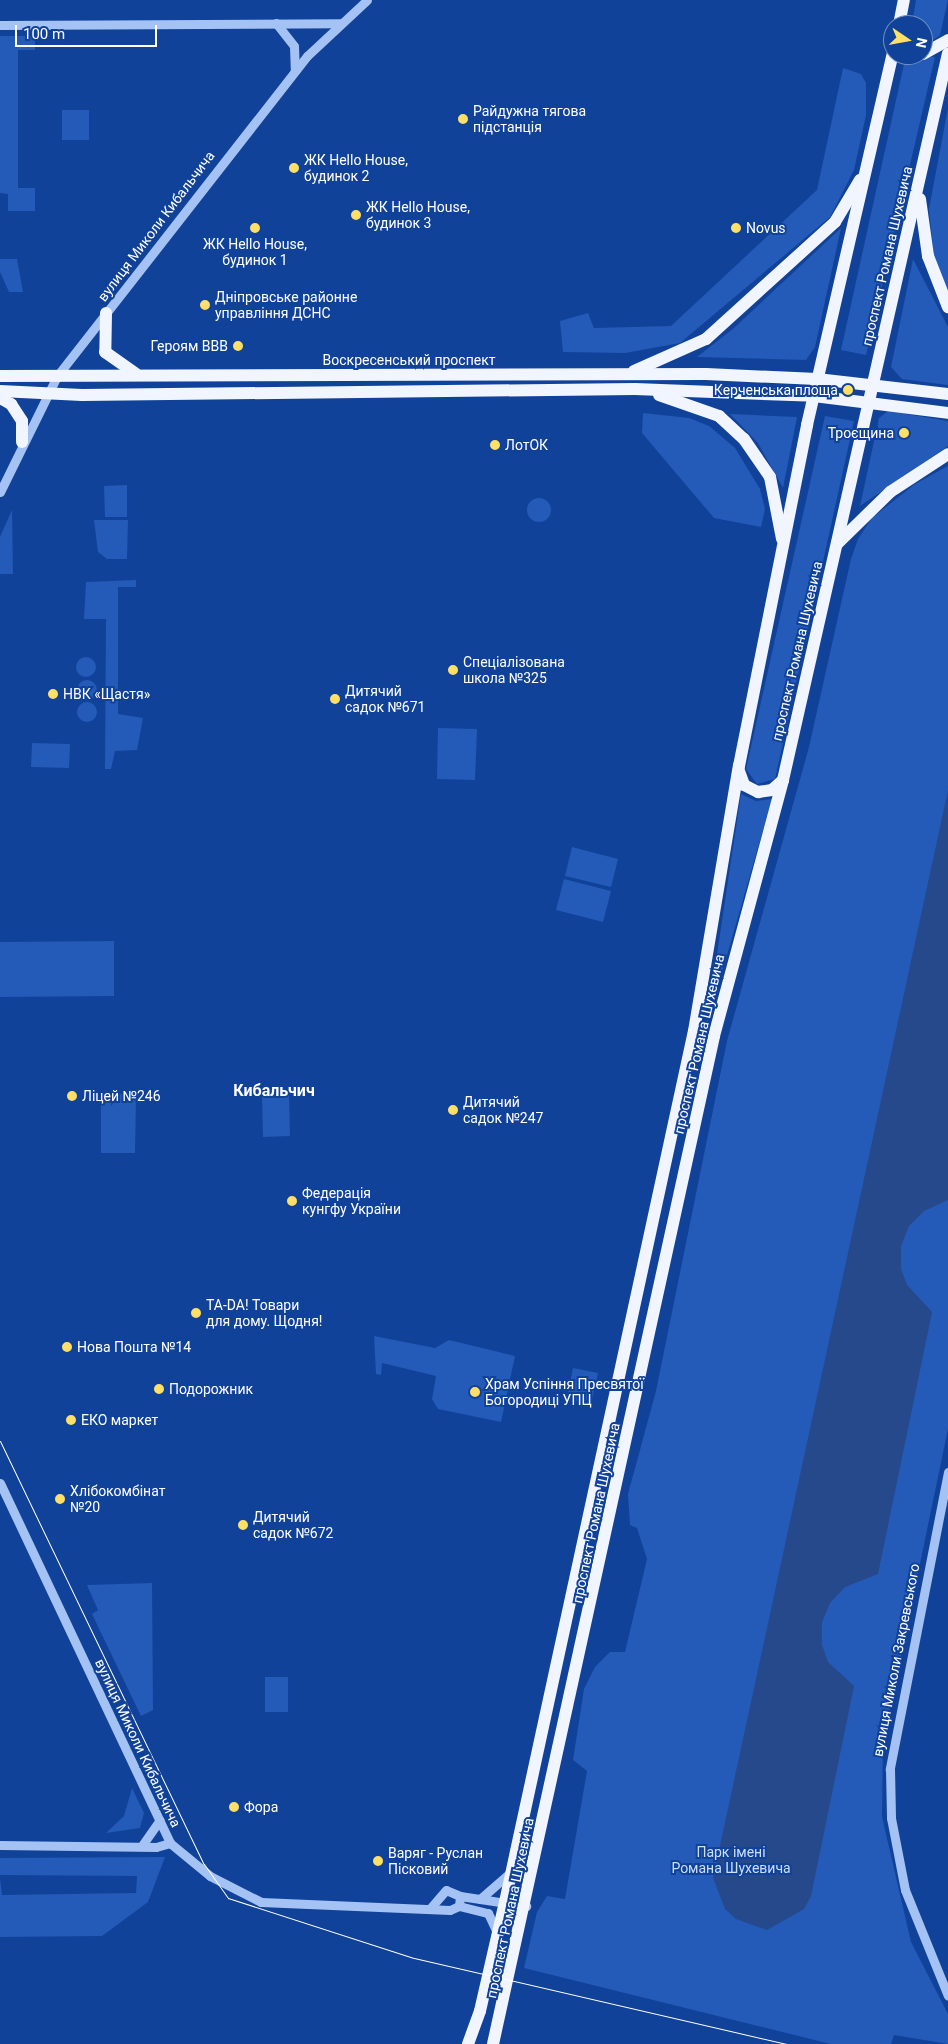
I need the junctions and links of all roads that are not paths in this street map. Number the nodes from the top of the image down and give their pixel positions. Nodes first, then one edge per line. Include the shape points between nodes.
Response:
1 (366, 0) edge
2 (904, 0) edge
3 (901, 15) edge
4 (276, 23) junction
5 (340, 23) junction
6 (0, 25) edge
7 (948, 40) edge
8 (933, 48) edge
9 (948, 53) edge
10 (890, 65) edge
11 (295, 71) junction
12 (868, 167) junction
13 (920, 175) junction
14 (948, 307) edge
15 (106, 313) junction
16 (136, 374) junction
17 (622, 375) junction
18 (0, 376) edge
19 (57, 376) junction
20 (817, 379) junction
21 (873, 384) junction
22 (635, 389) junction
23 (0, 391) edge
24 (48, 392) junction
25 (948, 394) edge
26 (814, 396) junction
27 (0, 398) edge
28 (870, 400) junction
29 (948, 413) edge
30 (22, 442) junction
31 (948, 454) edge
32 (0, 492) edge
33 (836, 545) junction
34 (784, 552) junction
35 (739, 766) junction
36 (783, 780) junction
37 (948, 1472) edge
38 (0, 1484) edge
39 (160, 1820) junction
40 (151, 1833) junction
41 (170, 1843) junction
42 (0, 1844) edge
43 (143, 1844) junction
44 (156, 1847) junction
45 (513, 1866) junction
46 (442, 1895) junction
47 (460, 1896) junction
48 (480, 1899) junction
49 (505, 1902) junction
50 (459, 1906) junction
51 (526, 1906) junction
52 (431, 1907) junction
53 (446, 1908) junction
54 (498, 1935) junction
55 (948, 1996) edge
56 (468, 2044) edge
57 (493, 2044) edge

1 - 5 street, вулиця Миколи Кибальчича
2 - 3 main road
4 - 5 street
4 - 6 street
4 - 11 street via 294,46
5 - 11 street, вулиця Миколи Кибальчича
7 - 8 main road
9 - 13 main road, проспект Романа Шухевича
10 - 12 main road, проспект Романа Шухевича
11 - 15 street, вулиця Миколи Кибальчича
12 - 17 main road via 834,222 706,339 681,354
12 - 20 main road, проспект Романа Шухевича
13 - 14 main road via 920,211 928,256
13 - 21 main road, проспект Романа Шухевича
15 - 16 main road via 105,352
15 - 19 street, вулиця Миколи Кибальчича
16 - 17 main road, Воскресенський проспект
16 - 19 main road, Воскресенський проспект
17 - 20 main road, Воскресенський проспект
18 - 19 main road, Воскресенський проспект
19 - 24 street, вулиця Миколи Кибальчича
20 - 21 main road
20 - 26 main road, проспект Романа Шухевича
21 - 25 main road
21 - 28 main road, проспект Романа Шухевича
22 - 24 main road
22 - 26 main road
22 - 34 main road via 696,404 718,416 744,439 763,465 777,499
23 - 24 main road
24 - 30 street, вулиця Миколи Кибальчича
26 - 28 main road
26 - 34 main road, проспект Романа Шухевича
27 - 30 main road via 11,404 22,421
28 - 29 main road
28 - 33 main road, проспект Романа Шухевича
30 - 32 street, вулиця Миколи Кибальчича
31 - 33 main road via 890,492
33 - 36 main road, проспект Романа Шухевича
34 - 35 main road, проспект Романа Шухевича
35 - 36 main road via 744,785 758,792 772,790
35 - 45 main road, проспект Романа Шухевича via 692,1041
36 - 51 main road, проспект Романа Шухевича via 714,1036
37 - 55 street, вулиця Миколи Закревського via 890,1769 891,1818 905,1890
38 - 39 street, вулиця Миколи Кибальчича
39 - 40 street
39 - 41 street, вулиця Миколи Кибальчича
40 - 43 street
40 - 44 street
41 - 44 street
41 - 52 street, вулиця Миколи Кибальчича via 210,1876 260,1902 302,1907
42 - 43 street
43 - 44 street
45 - 48 street via 501,1884
45 - 49 main road, проспект Романа Шухевича
46 - 47 street via 452,1889
46 - 52 street
46 - 53 street
47 - 48 street
47 - 50 street
48 - 49 street
49 - 51 street
49 - 54 main road, проспект Романа Шухевича
50 - 53 street, вулиця Миколи Кибальчича
50 - 54 street via 488,1913
51 - 57 main road, проспект Романа Шухевича
52 - 53 street, вулиця Миколи Кибальчича
54 - 56 main road, проспект Романа Шухевича

